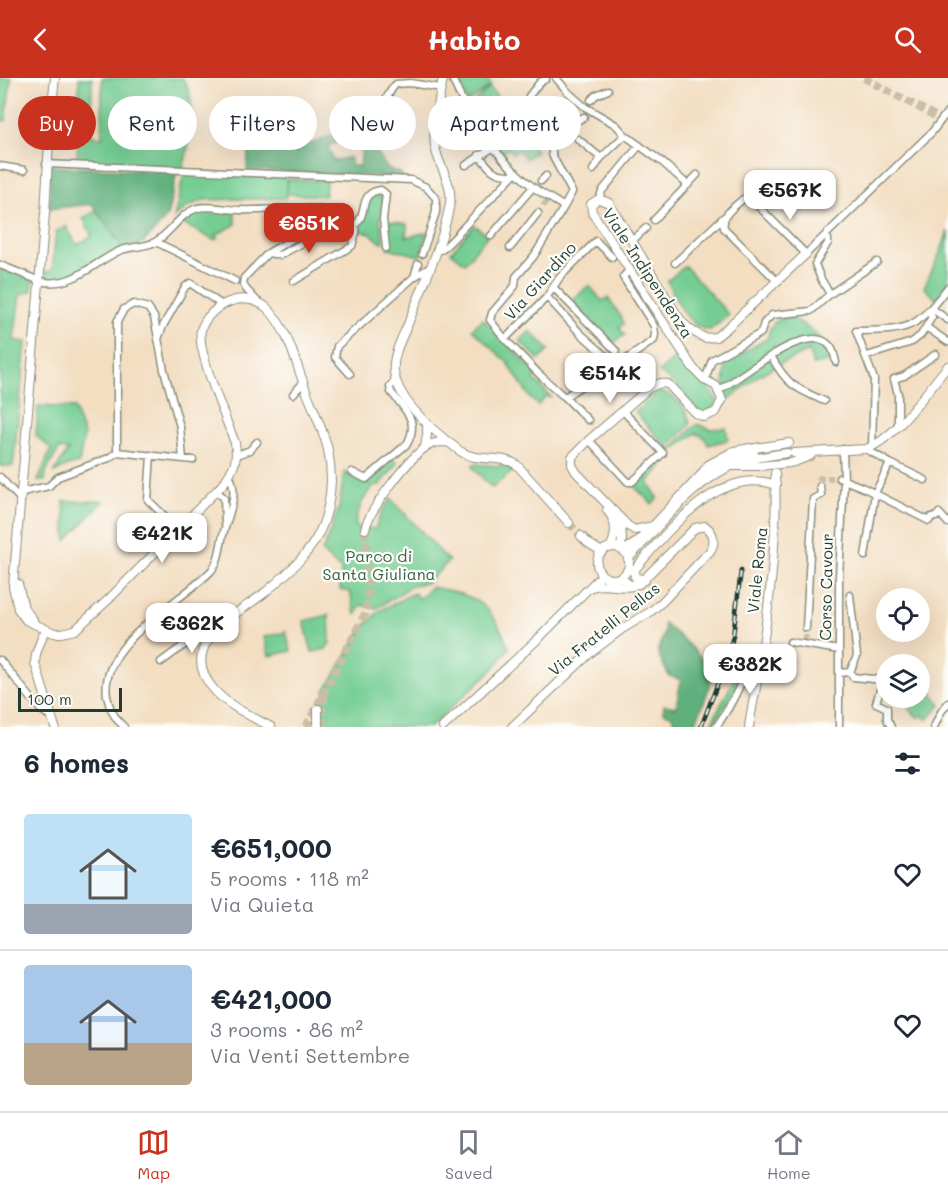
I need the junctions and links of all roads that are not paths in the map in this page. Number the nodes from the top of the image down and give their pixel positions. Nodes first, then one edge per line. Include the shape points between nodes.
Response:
1 (55, 78) edge
2 (443, 78) edge
3 (452, 78) edge
4 (556, 78) edge
5 (546, 79) edge
6 (441, 88) junction
7 (608, 90) dead end
8 (387, 96) edge
9 (460, 96) edge
10 (529, 96) edge
11 (591, 100) dead end
12 (948, 111) edge
13 (587, 115) junction
14 (581, 118) edge
15 (626, 135) junction
16 (581, 141) edge
17 (639, 146) junction
18 (488, 150) edge
19 (496, 150) edge
20 (552, 150) edge
21 (479, 155) junction
22 (601, 158) junction
23 (46, 164) junction
24 (466, 165) dead end
25 (0, 166) edge
26 (24, 170) dead end
27 (593, 170) dead end
28 (515, 173) junction
29 (697, 175) dead end
30 (688, 185) junction
31 (534, 187) junction
32 (599, 199) junction
33 (564, 207) junction
34 (541, 210) tunnel mouth
35 (724, 217) junction
36 (654, 220) dead end
37 (355, 225) junction
38 (646, 228) dead end
39 (491, 236) dead end
40 (825, 236) junction
41 (633, 240) junction
42 (156, 242) junction
43 (386, 248) dead end
44 (510, 248) dead end
45 (436, 251) junction
46 (423, 252) dead end
47 (268, 253) junction
48 (806, 254) junction
49 (612, 257) dead end
50 (877, 262) dead end
51 (418, 264) dead end
52 (675, 264) dead end
53 (0, 265) edge
54 (429, 268) junction
55 (630, 269) junction
56 (414, 277) junction
57 (35, 279) dead end
58 (235, 281) dead end
59 (294, 281) dead end
60 (777, 281) junction
61 (44, 282) dead end
62 (553, 287) junction
63 (948, 287) edge
64 (830, 294) junction
65 (547, 297) junction
66 (257, 302) junction
67 (222, 305) junction
68 (930, 309) junction
69 (948, 320) edge
70 (926, 327) junction
71 (505, 339) junction
72 (158, 340) junction
73 (948, 342) edge
74 (616, 351) dead end
75 (936, 354) dead end
76 (771, 356) junction
77 (867, 356) junction
78 (836, 362) dead end
79 (617, 366) junction
80 (948, 366) edge
81 (350, 374) dead end
82 (396, 379) junction
83 (705, 380) junction
84 (303, 383) junction
85 (719, 390) junction
86 (293, 393) dead end
87 (564, 396) junction
88 (824, 401) dead end
89 (622, 410) junction
90 (588, 420) tunnel mouth
91 (427, 423) junction
92 (898, 424) junction
93 (589, 440) junction
94 (257, 442) dead end
95 (449, 443) junction
96 (425, 447) junction
97 (843, 448) junction
98 (869, 448) junction
99 (815, 451) junction
100 (117, 452) junction
101 (751, 454) junction
102 (151, 455) junction
103 (237, 455) junction
104 (183, 459) junction
105 (193, 460) dead end
106 (890, 463) junction
107 (733, 465) junction
108 (352, 472) dead end
109 (775, 473) dead end
110 (229, 475) junction
111 (0, 477) edge
112 (842, 480) junction
113 (925, 480) dead end
114 (820, 483) dead end
115 (776, 485) junction
116 (217, 491) junction
117 (875, 493) junction
118 (21, 496) junction
119 (569, 523) tunnel mouth
120 (948, 523) edge
121 (653, 525) junction
122 (225, 527) junction
123 (620, 527) junction
124 (178, 529) junction
125 (365, 529) tunnel mouth
126 (581, 536) tunnel mouth
127 (590, 544) junction
128 (606, 550) junction
129 (621, 550) junction
130 (865, 556) dead end
131 (631, 564) junction
132 (602, 575) junction
133 (620, 577) junction
134 (640, 583) junction
135 (607, 585) junction
136 (588, 589) junction
137 (850, 595) dead end
138 (806, 628) tunnel mouth
139 (45, 629) junction
140 (216, 629) junction
141 (790, 642) dead end
142 (763, 645) junction
143 (838, 651) junction
144 (0, 660) edge
145 (161, 662) dead end
146 (850, 672) junction
147 (839, 673) junction
148 (948, 703) edge
149 (318, 710) dead end
150 (51, 717) junction
151 (55, 727) edge
152 (124, 727) edge
153 (271, 727) edge
154 (318, 727) edge
155 (443, 727) edge
156 (512, 727) edge
157 (716, 727) edge
158 (749, 727) edge
159 (839, 727) edge
160 (891, 727) edge
161 (934, 727) edge

1 - 23 street
2 - 6 street
3 - 9 street
4 - 13 street via 585,107
5 - 10 street
6 - 8 street via 396,84
6 - 45 street via 434,143 451,194
7 - 11 street
12 - 40 street via 932,132
13 - 14 street
13 - 15 street via 616,125
15 - 17 street
15 - 22 street
16 - 22 street
17 - 30 street
17 - 32 street
18 - 21 street
19 - 28 street
20 - 33 street via 572,192
21 - 24 street
21 - 28 street via 502,175
22 - 27 street
23 - 46 street via 411,180 426,187 436,198 436,212
23 - 118 street
25 - 26 street
28 - 31 street
28 - 45 street via 444,249
29 - 30 street
30 - 36 street
31 - 33 street
31 - 39 street
32 - 41 street, Viale Indipendenza via 609,203
32 - 55 street, Viale Indipendenza via 591,204 592,212
33 - 71 street via 540,248 516,277 515,286 492,313 490,320
34 - 44 street
35 - 48 street via 743,199 751,199
35 - 52 street
35 - 60 street via 724,228
37 - 43 street via 366,197 381,190 386,194
37 - 47 street via 338,224 280,255
37 - 59 street via 352,246
38 - 41 street
40 - 48 street
40 - 64 street via 828,243 815,264
41 - 60 street, Viale Indipendenza via 677,315 692,332 705,338 716,337
42 - 47 street via 200,207 237,211 318,209 313,227
42 - 58 street
42 - 61 street via 120,250 77,278 59,284
45 - 54 street
47 - 66 street via 244,278 243,284
48 - 60 street, Viale Indipendenza
49 - 62 street, Via Giardino via 596,241
50 - 64 street
51 - 56 street
53 - 57 street
54 - 56 street
54 - 82 street via 398,349
55 - 79 street via 622,274 655,334 654,340
55 - 83 street, Viale Indipendenza via 693,368
56 - 81 street via 337,346 335,357
62 - 65 street, Via Giardino
62 - 74 street
63 - 68 street
64 - 83 street via 811,310 772,315 761,333 712,360
65 - 71 street, Via Giardino
65 - 79 street
66 - 67 street via 240,299
66 - 84 street via 277,321
67 - 72 street via 190,283
67 - 103 street via 206,320 200,339
68 - 69 street
68 - 70 street via 932,317
68 - 77 street via 904,328 856,331
70 - 73 street
70 - 77 street via 912,342
71 - 87 street
72 - 100 street via 154,317 148,308 134,304 124,309 117,322
72 - 104 street via 180,427
75 - 92 street via 894,379
76 - 78 street via 808,339 830,345
76 - 85 street
76 - 88 street via 786,381
77 - 98 street via 875,389
79 - 87 street
80 - 92 street
82 - 91 street
82 - 108 street via 391,392 411,418 411,437 366,479
83 - 85 street, Viale Indipendenza
84 - 86 street
84 - 140 street via 330,464 326,515 317,537 299,561 272,587
85 - 89 street via 720,407 708,417 695,413 674,389 660,383
87 - 90 street
89 - 93 street
89 - 93 street via 663,453 632,482
91 - 95 street
91 - 96 street
92 - 98 street
93 - 123 street via 571,461
94 - 103 street
95 - 96 street
95 - 119 street via 475,457 511,461
96 - 125 street via 375,504
97 - 98 street
97 - 99 street
97 - 112 street, Corso Cavour
98 - 106 street
99 - 101 street
99 - 101 street via 791,443 755,448
99 - 107 street via 792,463
100 - 102 street
100 - 118 street
101 - 107 street
101 - 121 street via 724,461 700,476
102 - 104 street
102 - 124 street via 148,500
103 - 110 street
104 - 105 street
106 - 113 street
106 - 117 street
107 - 131 street via 693,492
109 - 115 street, Viale Roma
110 - 116 street
110 - 122 street via 233,501
111 - 118 street
112 - 117 street
112 - 143 street, Corso Cavour
114 - 138 street via 820,495 813,499
115 - 131 street via 752,481 714,493 686,514 648,554
115 - 142 street, Viale Roma
116 - 122 street via 224,498
116 - 124 street
117 - 120 street via 929,521 939,513
117 - 130 street
118 - 139 street via 16,571 19,593 24,608
121 - 123 street via 635,530
121 - 129 street via 637,542
122 - 152 street via 211,571 130,640 112,662 106,681 108,700
123 - 127 street via 607,543
123 - 128 street
123 - 129 street
124 - 139 street via 89,616 68,627
126 - 127 street
127 - 128 street
128 - 129 street
128 - 132 street via 597,564
129 - 131 street
131 - 133 street
131 - 134 street
132 - 133 street
132 - 136 street
133 - 134 street
133 - 135 street
134 - 135 street
134 - 156 street, Via Fratelli Pellas via 695,528 705,526 710,531 710,551 662,602 589,654
135 - 136 street
136 - 155 street
137 - 146 street via 857,656
139 - 150 street via 35,663
140 - 145 street via 202,632
140 - 153 street via 203,651 201,664 207,680 230,703
141 - 143 street
142 - 157 street via 754,649 741,686
142 - 158 street, Viale Roma
143 - 147 street, Corso Cavour
144 - 150 street
146 - 147 street
146 - 160 street via 853,677 883,680 876,703 887,708
147 - 159 street, Corso Cavour
148 - 161 street
149 - 154 street
150 - 151 street

